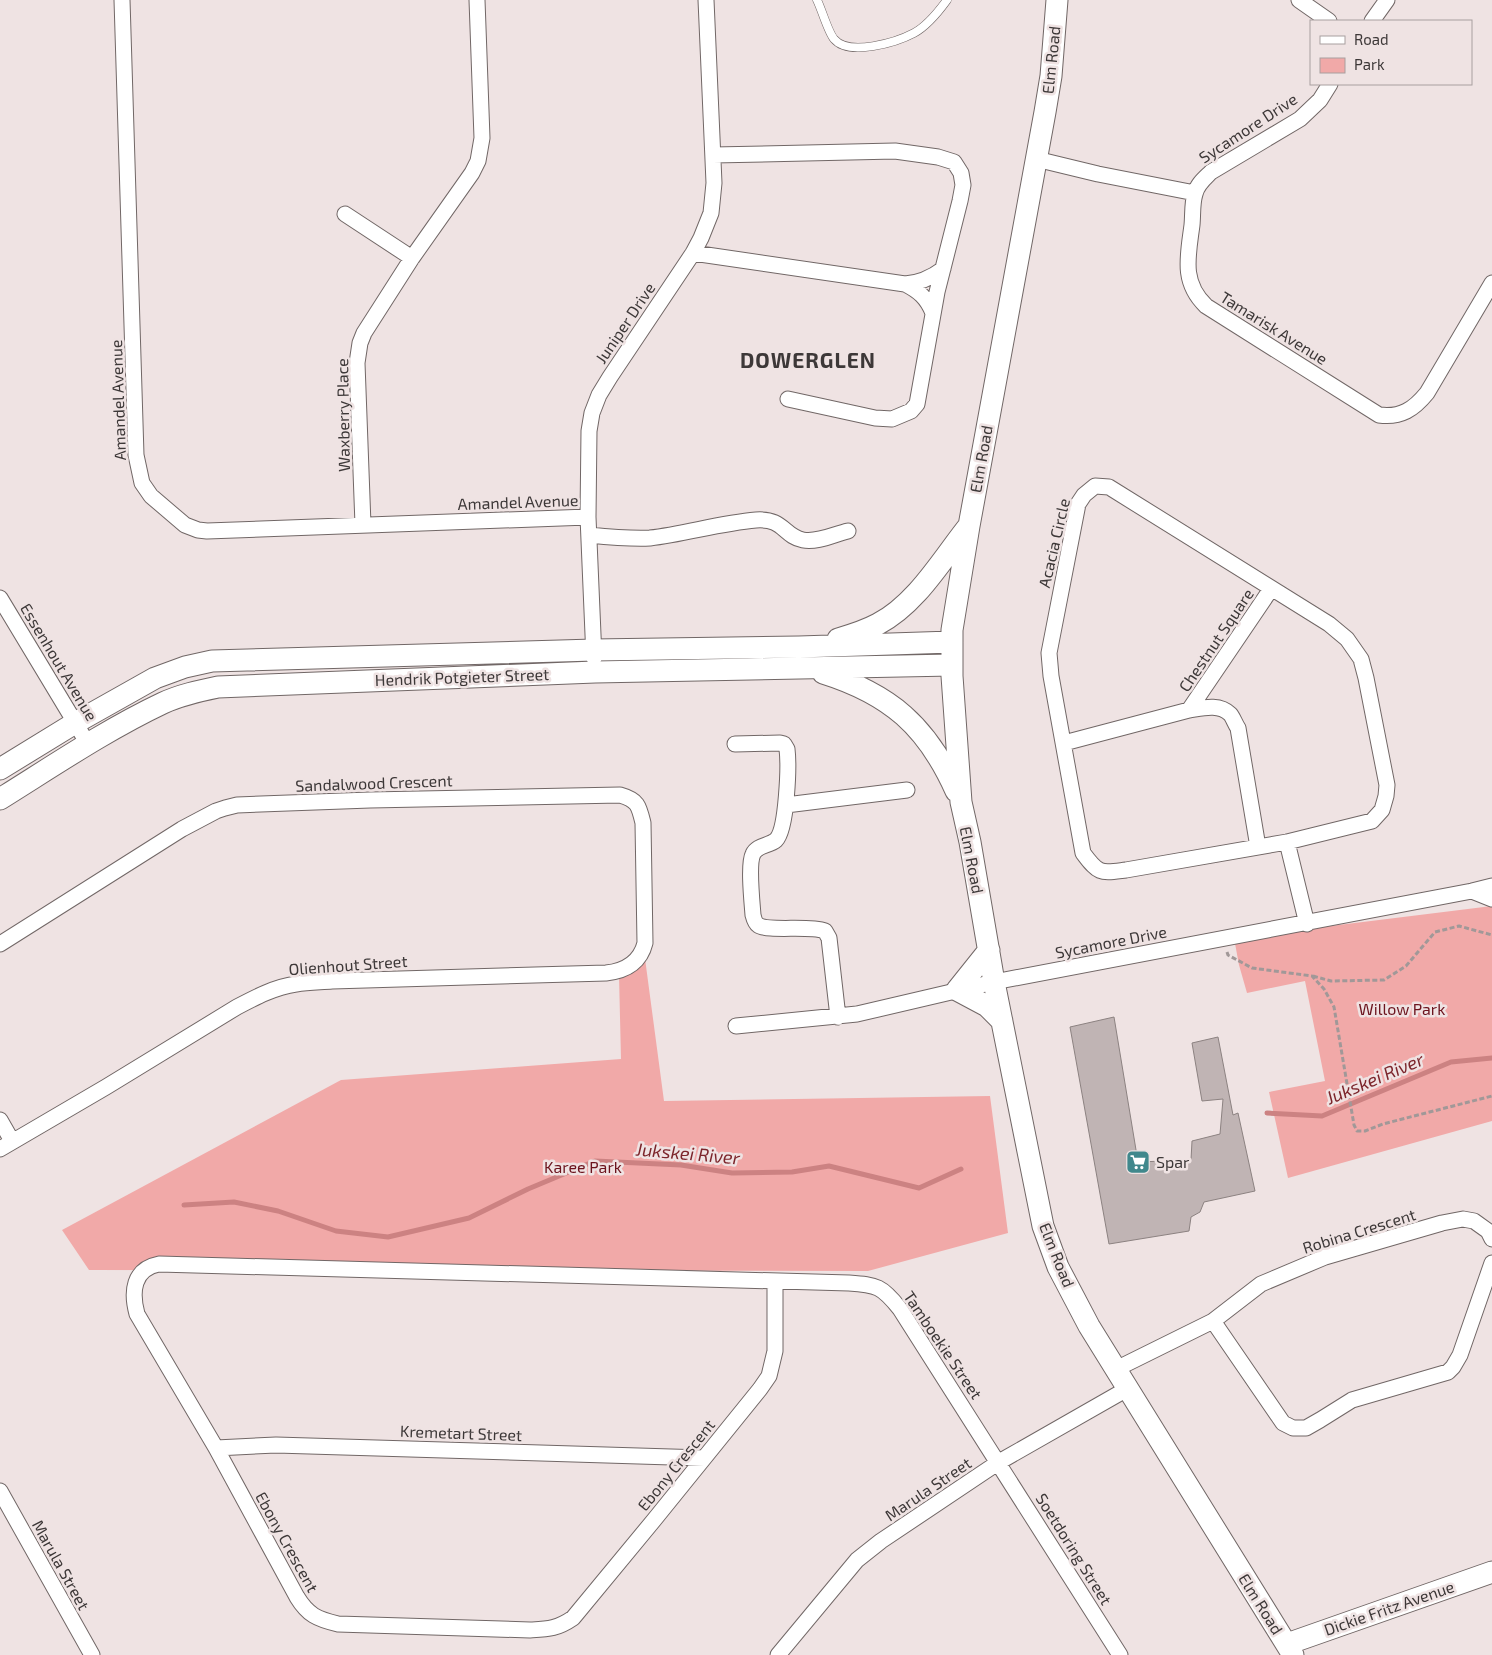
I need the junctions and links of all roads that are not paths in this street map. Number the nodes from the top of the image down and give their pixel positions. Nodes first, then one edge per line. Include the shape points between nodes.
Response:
1 (122, 0) edge
2 (477, 0) edge
3 (706, 0) edge
4 (817, 0) edge
5 (947, 0) edge
6 (1057, 0) edge
7 (1299, 0) edge
8 (1387, 0) edge
9 (1328, 20) edge
10 (1373, 20) edge
11 (1329, 85) edge
12 (713, 155) junction
13 (1036, 159) junction
14 (1195, 193) junction
15 (345, 214) dead end
16 (694, 252) junction
17 (412, 258) junction
18 (943, 269) junction
19 (1492, 283) edge
20 (905, 284) junction
21 (933, 313) junction
22 (788, 399) dead end
23 (588, 517) junction
24 (363, 525) junction
25 (969, 526) junction
26 (848, 530) dead end
27 (589, 535) junction
28 (1271, 590) junction
29 (0, 598) edge
30 (5, 616) edge
31 (952, 642) junction
32 (799, 647) junction
33 (594, 650) junction
34 (952, 665) junction
35 (810, 669) junction
36 (595, 672) junction
37 (1189, 710) junction
38 (75, 723) junction
39 (1064, 743) junction
40 (88, 744) junction
41 (736, 744) dead end
42 (0, 770) edge
43 (907, 790) dead end
44 (0, 799) edge
45 (961, 802) junction
46 (786, 805) junction
47 (1287, 842) junction
48 (1258, 846) junction
49 (1492, 886) edge
50 (1472, 891) junction
51 (1492, 899) edge
52 (1307, 924) junction
53 (0, 944) edge
54 (643, 950) joint
55 (989, 950) junction
56 (994, 982) junction
57 (957, 990) junction
58 (838, 1017) junction
59 (1002, 1021) junction
60 (736, 1026) dead end
61 (0, 1120) edge
62 (6, 1145) edge
63 (1492, 1239) edge
64 (1492, 1263) edge
65 (775, 1282) junction
66 (1213, 1321) junction
67 (1116, 1368) junction
68 (1127, 1389) junction
69 (216, 1448) junction
70 (704, 1458) junction
71 (999, 1462) junction
72 (0, 1491) edge
73 (1492, 1572) edge
74 (1290, 1650) edge
75 (92, 1655) edge
76 (778, 1655) edge
77 (1120, 1655) edge

1 - 24 street, Amandel Avenue via 136,455 142,483 172,516 198,530
2 - 17 street, Waxberry Place via 480,152 472,173
3 - 12 street, Juniper Drive
4 - 5 lane via 834,40 863,48 915,33
6 - 13 street, Elm Road via 1051,76
7 - 9 street
8 - 10 street
11 - 14 street, Sycamore Drive via 1320,100 1300,118 1211,172
12 - 16 street, Juniper Drive via 714,198 709,222
12 - 18 street via 896,151 954,162 961,173 963,185
13 - 14 street
13 - 25 street, Elm Road
14 - 19 street, Tamarisk Avenue via 1187,266 1199,299 1379,415 1401,414 1418,404
15 - 17 street
16 - 20 street
16 - 23 street, Juniper Drive via 599,395 589,432
17 - 24 street, Waxberry Place via 360,343 357,363
18 - 20 street via 926,280
18 - 21 street
20 - 21 street via 923,296
21 - 22 street via 917,404 911,411 892,419 875,418
23 - 24 street, Amandel Avenue
23 - 27 street, Juniper Drive
25 - 31 street, Elm Road
25 - 32 street via 924,585 898,611 858,633
26 - 27 street via 803,540 776,522 756,520 635,539
27 - 33 street, Juniper Drive
28 - 37 street, Chestnut Square
28 - 39 street, Acacia Circle via 1109,487 1094,486 1078,504 1049,653 1050,676
28 - 47 street, Acacia Circle via 1329,624 1347,639 1361,659 1387,785 1382,810 1372,821
29 - 30 street, Essenhout Avenue
30 - 38 street, Essenhout Avenue
31 - 32 street, Hendrik Potgieter Street
31 - 34 street, Elm Road
32 - 33 street, Hendrik Potgieter Street
33 - 36 street, Juniper Drive
33 - 38 street, Hendrik Potgieter Street via 212,661 155,678
34 - 35 street, Hendrik Potgieter Street
34 - 45 street, Elm Road
35 - 36 street, Hendrik Potgieter Street
35 - 45 street via 877,695 904,715 934,750
36 - 40 street, Hendrik Potgieter Street via 218,687 164,702
37 - 39 street, Chestnut Square
37 - 48 street, Chestnut Square via 1222,708 1238,728
38 - 40 street, Essenhout Avenue
38 - 42 street, Hendrik Potgieter Street
39 - 48 street, Acacia Circle via 1083,854 1098,871 1126,870
40 - 44 street, Hendrik Potgieter Street
41 - 46 street via 784,744 788,753
43 - 46 street
45 - 55 street, Elm Road
46 - 58 street via 779,836 752,856 754,920 759,926 770,928 825,931 830,938
47 - 48 street, Acacia Circle
47 - 52 street
49 - 50 street, Sycamore Drive
50 - 51 street
50 - 52 street, Sycamore Drive
52 - 56 street, Sycamore Drive
53 - 54 street, Sandalwood Crescent via 182,829 216,811 237,805 620,795 639,806 643,824 646,938
54 - 62 street, Olienhout Street via 631,966 615,972 332,981 295,984 274,990 237,1007
55 - 56 street, Elm Road
55 - 57 street
56 - 57 street, Sycamore Drive
56 - 59 street, Elm Road
57 - 58 street, Sycamore Drive
57 - 59 street via 987,1006
58 - 60 street, Sycamore Drive
59 - 67 street, Elm Road via 1043,1226 1058,1267
61 - 62 street
63 - 66 street, Robina Crescent via 1488,1231 1474,1221 1463,1219 1325,1257 1260,1284
64 - 66 street via 1460,1355 1448,1372 1352,1400 1306,1428 1294,1428 1283,1423
65 - 69 street, Ebony Crescent via 152,1265 136,1281 134,1299 137,1314
65 - 70 street, Ebony Crescent via 775,1350 769,1376
65 - 71 street, Tamboekie Street via 872,1285 888,1294
66 - 67 street, Robina Crescent
67 - 68 street, Elm Road
68 - 71 street, Marula Street
68 - 74 street, Elm Road
69 - 70 street, Kremetart Street via 276,1445
69 - 70 street, Ebony Crescent via 296,1597 312,1615 338,1624 530,1630 554,1628 573,1618
71 - 76 street, Marula Street via 857,1560
71 - 77 street, Soetdoring Street
72 - 75 street, Marula Street
73 - 74 street, Dickie Fritz Avenue

